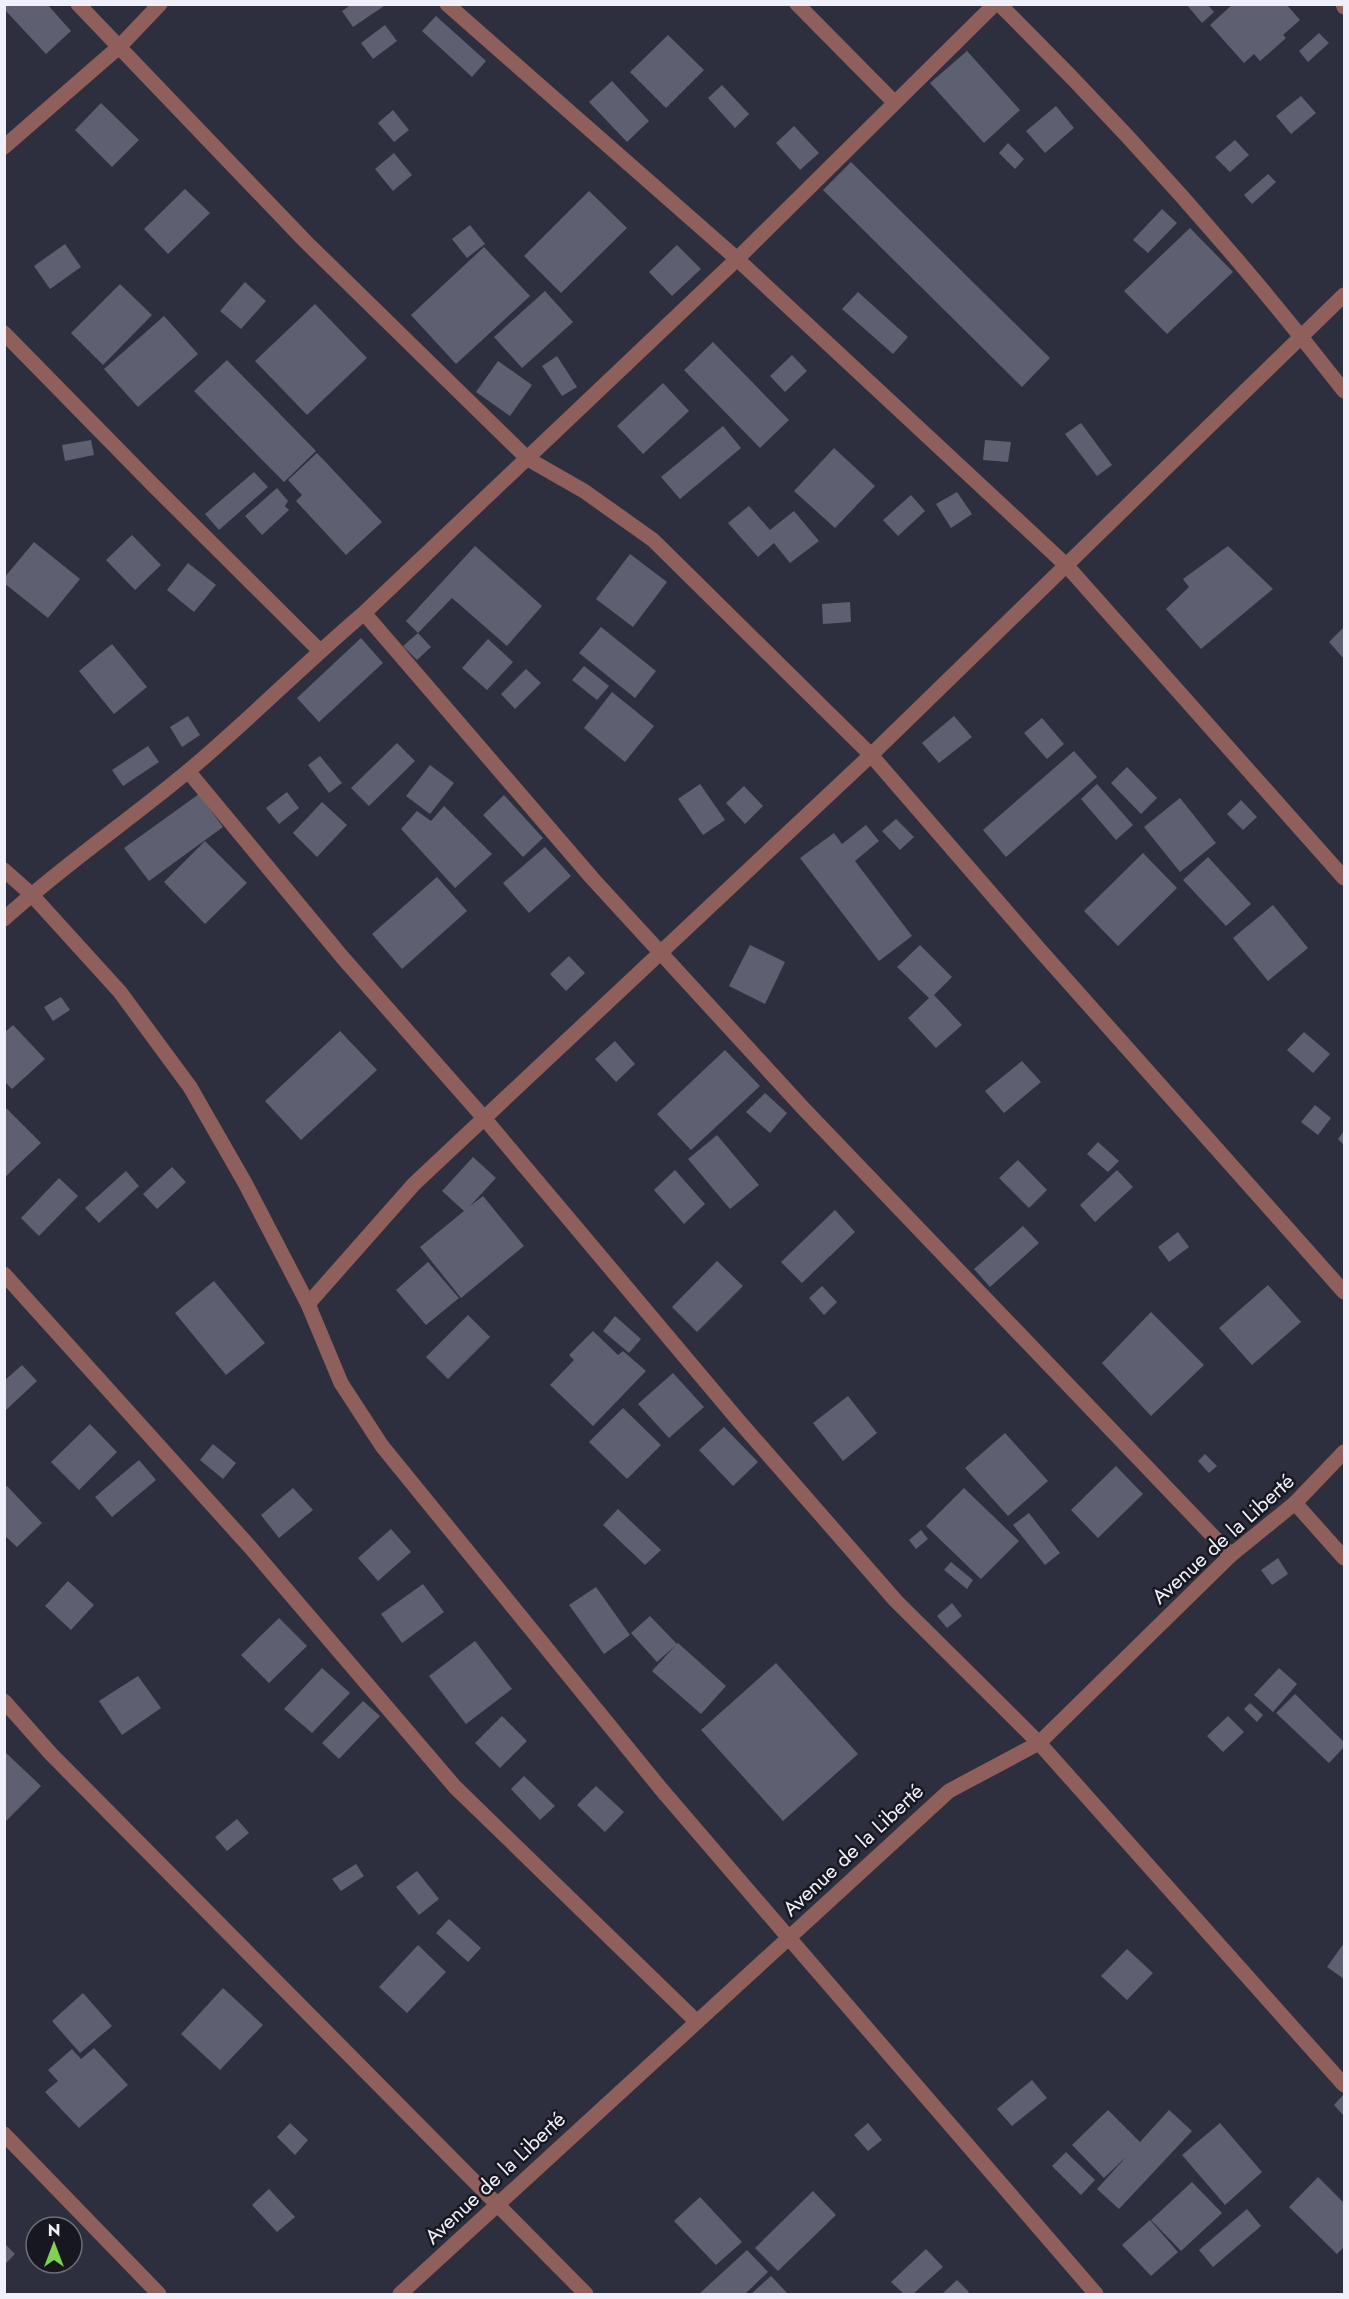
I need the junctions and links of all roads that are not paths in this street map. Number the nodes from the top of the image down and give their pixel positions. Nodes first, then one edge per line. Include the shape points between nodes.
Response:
1 (78, 4) edge
2 (160, 4) edge
3 (447, 4) edge
4 (797, 4) edge
5 (997, 4) edge
6 (120, 46) junction
7 (895, 103) junction
8 (4, 147) edge
9 (737, 259) junction
10 (1344, 295) edge
11 (4, 333) edge
12 (1302, 337) junction
13 (1344, 391) edge
14 (528, 459) junction
15 (1067, 566) junction
16 (364, 613) junction
17 (320, 651) junction
18 (870, 755) junction
19 (188, 771) junction
20 (4, 870) edge
21 (1344, 878) edge
22 (31, 894) junction
23 (4, 919) edge
24 (662, 952) junction
25 (484, 1118) junction
26 (4, 1274) edge
27 (1344, 1292) edge
28 (308, 1304) junction
29 (1344, 1452) edge
30 (1295, 1503) junction
31 (1231, 1555) junction
32 (1344, 1558) edge
33 (4, 1701) edge
34 (1039, 1743) junction
35 (789, 1938) junction
36 (697, 2022) junction
37 (1344, 2085) edge
38 (4, 2134) edge
39 (497, 2205) junction
40 (159, 2295) edge
41 (400, 2295) edge
42 (586, 2295) edge
43 (1096, 2295) edge

1 - 6 street
2 - 6 street
3 - 9 street
4 - 7 street
5 - 7 street
5 - 12 street via 1082,87
6 - 8 street
6 - 14 street via 306,242
7 - 9 street
9 - 14 street
9 - 15 street
10 - 12 street
11 - 17 street
12 - 13 street
12 - 15 street
14 - 16 street
14 - 18 street via 584,491 652,540
15 - 18 street
15 - 21 street
16 - 17 street
16 - 24 street via 584,869
17 - 19 street
18 - 24 street
18 - 27 street
19 - 22 street
19 - 25 street via 343,958
20 - 22 street
22 - 23 street
22 - 28 street via 120,992 190,1087
24 - 25 street
24 - 31 street via 803,1108
25 - 28 street via 414,1184
25 - 34 street via 896,1601
26 - 36 street via 250,1547 455,1787
28 - 35 street via 341,1383 382,1446 660,1789
29 - 30 street, Avenue de la Liberté
30 - 31 street, Avenue de la Liberté
30 - 32 street
31 - 34 street, Avenue de la Liberté
33 - 39 street via 51,1754
34 - 35 street, Avenue de la Liberté via 949,1791
34 - 37 street
35 - 36 street, Avenue de la Liberté
35 - 43 street
36 - 39 street, Avenue de la Liberté
38 - 40 street
39 - 41 street, Avenue de la Liberté
39 - 42 street

